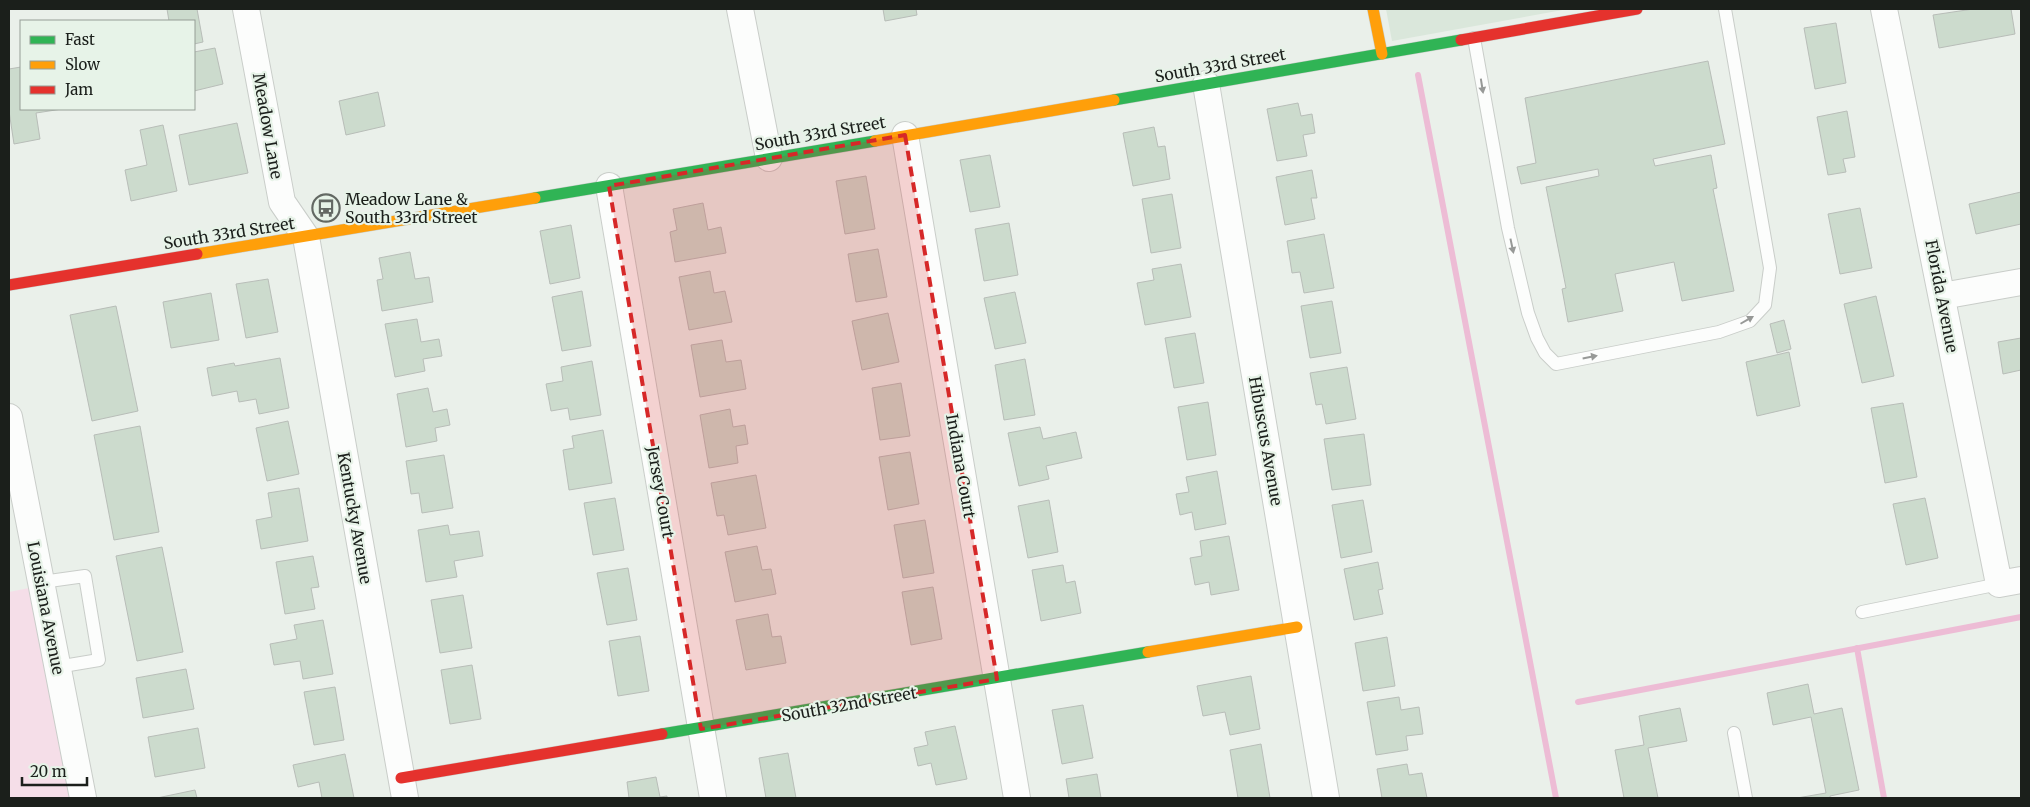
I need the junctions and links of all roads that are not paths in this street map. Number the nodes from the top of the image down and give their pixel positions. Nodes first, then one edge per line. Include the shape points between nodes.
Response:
1 (246, 9) edge
2 (740, 9) edge
3 (1373, 9) edge
4 (1553, 9) edge
5 (1637, 9) edge
6 (1725, 9) edge
7 (1884, 9) edge
8 (1601, 12) edge
9 (1556, 22) junction
10 (1474, 38) junction
11 (1382, 54) junction
12 (1206, 84) junction
13 (906, 135) junction
14 (769, 158) junction
15 (609, 186) junction
16 (306, 237) junction
17 (2021, 282) edge
18 (9, 285) edge
19 (1942, 296) junction
20 (9, 417) edge
21 (42, 582) junction
22 (2010, 582) edge
23 (1862, 612) dead end
24 (1297, 627) junction
25 (57, 667) junction
26 (997, 678) junction
27 (701, 729) junction
28 (1734, 733) dead end
29 (403, 788) edge
30 (82, 798) edge
31 (713, 798) edge
32 (1017, 798) edge
33 (1326, 798) edge
34 (1746, 798) edge

1 - 16 street, Meadow Lane via 282,202
2 - 14 street
3 - 11 street
4 - 9 lane
5 - 8 street, South 33rd Street
10 -> 6 lane via 1508,228 1528,313 1537,338 1556,364 1719,332 1750,321 1765,305 1770,268
7 - 19 street, Florida Avenue
8 - 9 street, South 33rd Street
9 - 10 street, South 33rd Street
10 - 11 street, South 33rd Street
11 - 12 street, South 33rd Street
12 - 13 street, South 33rd Street
12 - 24 street, Hibuscus Avenue
13 - 14 street, South 33rd Street
13 - 26 street, Indiana Court
14 - 15 street, South 33rd Street
15 - 16 street, South 33rd Street
15 - 27 street, Jersey Court
16 - 18 street, South 33rd Street
16 - 29 street, Kentucky Avenue
17 - 19 street
19 - 22 street, Florida Avenue
20 - 21 street, Louisiana Avenue
21 - 25 street, Louisiana Avenue
21 - 25 lane via 85,576 99,660
22 - 23 lane
24 - 26 street, South 32nd Street
24 - 33 street, Hibuscus Avenue
25 - 30 street, Louisiana Avenue
26 - 27 street, South 32nd Street
26 - 32 street, Indiana Court
27 - 29 street, South 32nd Street
27 - 31 street, Jersey Court
28 - 34 lane

